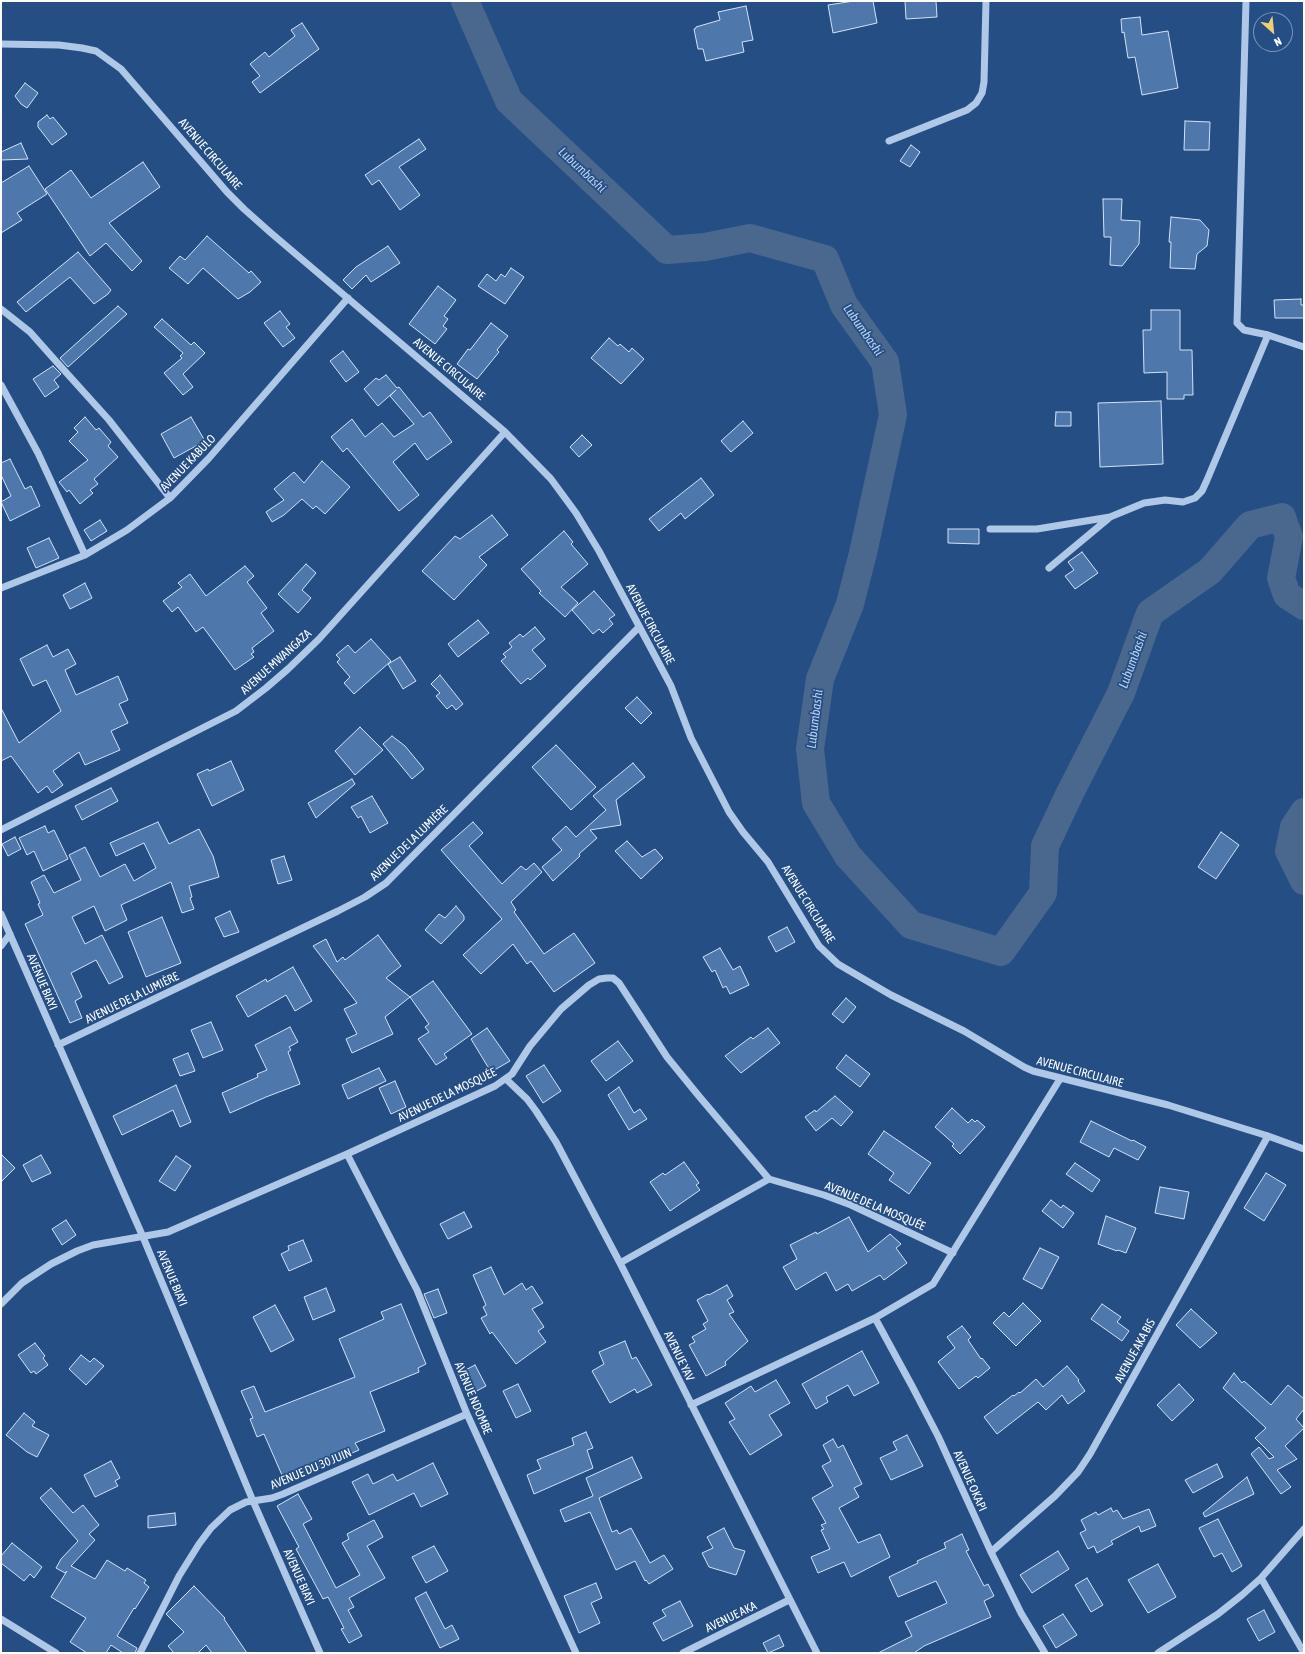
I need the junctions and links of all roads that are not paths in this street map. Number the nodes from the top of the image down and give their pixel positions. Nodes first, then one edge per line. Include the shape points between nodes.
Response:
1 (986, 1) edge
2 (1246, 1) edge
3 (1, 44) edge
4 (889, 140) dead end
5 (348, 298) junction
6 (1, 309) edge
7 (1268, 335) junction
8 (1304, 347) edge
9 (1, 385) edge
10 (506, 432) junction
11 (170, 498) junction
12 (1110, 518) junction
13 (990, 529) dead end
14 (85, 555) junction
15 (1049, 568) dead end
16 (1, 588) edge
17 (639, 628) junction
18 (1, 830) edge
19 (1, 914) edge
20 (10, 934) junction
21 (1, 946) edge
22 (58, 1045) junction
23 (506, 1078) junction
24 (1060, 1079) junction
25 (1268, 1136) junction
26 (1304, 1149) edge
27 (346, 1154) junction
28 (769, 1179) junction
29 (143, 1237) junction
30 (953, 1253) junction
31 (620, 1263) junction
32 (1, 1304) edge
33 (875, 1318) junction
34 (691, 1405) junction
35 (467, 1414) junction
36 (253, 1500) junction
37 (1304, 1529) edge
38 (990, 1552) junction
39 (1262, 1578) junction
40 (789, 1600) junction
41 (1, 1619) edge
42 (56, 1653) edge
43 (140, 1653) edge
44 (320, 1653) edge
45 (576, 1653) edge
46 (682, 1653) edge
47 (817, 1653) edge
48 (1045, 1653) edge
49 (1158, 1653) edge
50 (1304, 1653) edge

1 - 4 street via 984,82 982,93 976,103 967,110
2 - 7 street via 1237,323 1244,330
3 - 5 street, AVENUE CIRCULAIRE via 82,48 96,51 110,60 130,77 244,209
5 - 10 street, AVENUE CIRCULAIRE
5 - 11 street, AVENUE KABULO via 209,458
6 - 11 street via 30,332 109,420
7 - 8 street
7 - 12 street via 1207,480 1195,498 1183,502 1164,500 1144,503
9 - 14 street via 38,453
10 - 17 street, AVENUE CIRCULAIRE via 551,479 576,513
10 - 18 street, AVENUE MWANGAZA via 319,639 266,688 236,711
11 - 14 street, AVENUE KABULO via 127,530
12 - 13 street via 1037,529
12 - 15 street
14 - 16 street, AVENUE KABULO
17 - 22 street, AVENUE DE LA LUMIÈRE via 386,883 338,911
17 - 24 street, AVENUE CIRCULAIRE via 671,686 701,758 729,812 768,862 819,946 838,964 891,995 964,1031 1024,1067
19 - 20 street, AVENUE BIAYI
20 - 21 street
20 - 22 street, AVENUE BIAYI
22 - 29 street, AVENUE BIAYI
23 - 27 street, AVENUE DE LA MOSQUÉE via 495,1086
23 - 28 street, AVENUE DE LA MOSQUÉE via 540,1032 561,1009 599,979 613,978 624,990 668,1057
23 - 31 street, AVENUE YAV via 527,1099 556,1142
24 - 25 street, AVENUE CIRCULAIRE via 1168,1105
24 - 30 street
25 - 26 street, AVENUE CIRCULAIRE
25 - 38 street, AVENUE AKA BIS via 1078,1472 1055,1496
27 - 29 street, AVENUE DE LA MOSQUÉE via 168,1232
27 - 35 street, AVENUE NDOMBE via 417,1290
28 - 30 street, AVENUE DE LA MOSQUÉE via 851,1205
28 - 31 street
29 - 32 street, AVENUE DE LA MOSQUÉE via 77,1250 22,1283
29 - 36 street, AVENUE BIAYI
30 - 33 street via 936,1281 929,1287
31 - 34 street, AVENUE YAV
33 - 34 street
33 - 38 street, AVENUE OKAPI via 934,1429
34 - 40 street, AVENUE YAV
35 - 36 street, AVENUE DU 30 JUIN via 283,1494
35 - 45 street, AVENUE NDOMBE
36 - 43 street, AVENUE DU 30 JUIN via 230,1510 207,1533 179,1576
36 - 44 street, AVENUE BIAYI
37 - 39 street
38 - 48 street, AVENUE OKAPI
39 - 49 street via 1218,1614
39 - 50 street
40 - 46 street, AVENUE AKA
40 - 47 street, AVENUE YAV
41 - 42 street

